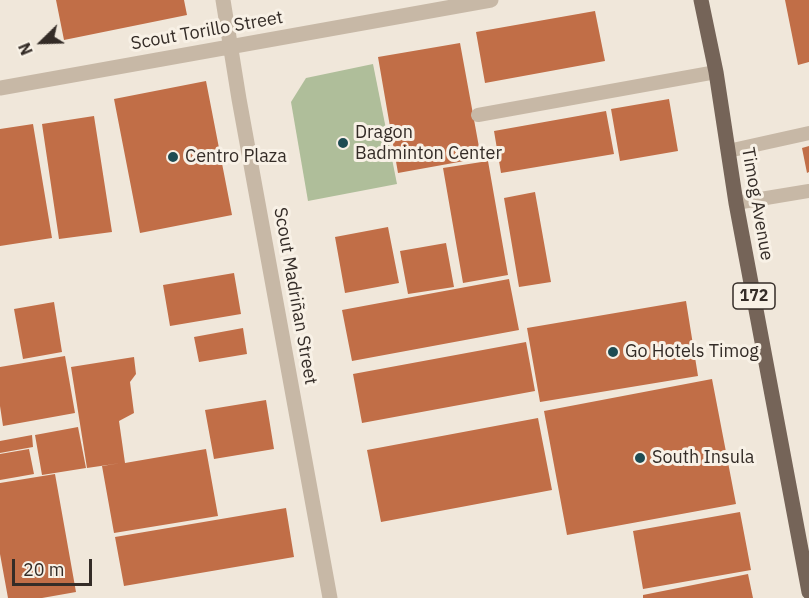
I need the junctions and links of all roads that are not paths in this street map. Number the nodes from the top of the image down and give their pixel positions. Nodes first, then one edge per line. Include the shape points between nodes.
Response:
1 (223, 0) edge
2 (491, 0) edge
3 (701, 0) edge
4 (230, 47) junction
5 (716, 72) junction
6 (0, 88) edge
7 (478, 116) dead end
8 (809, 133) edge
9 (728, 151) junction
10 (809, 191) edge
11 (736, 203) junction
12 (809, 592) edge
13 (330, 598) edge

1 - 4 street, Scout Madriñan Street
2 - 4 street, Scout Torillo Street
3 - 5 main road, Timog Avenue / 172
4 - 6 street, Scout Torillo Street
4 - 13 street, Scout Madriñan Street
5 - 7 lane
5 - 9 main road, Timog Avenue / 172
8 - 9 lane
9 - 11 main road, Timog Avenue / 172
10 - 11 lane
11 - 12 main road, Timog Avenue / 172

